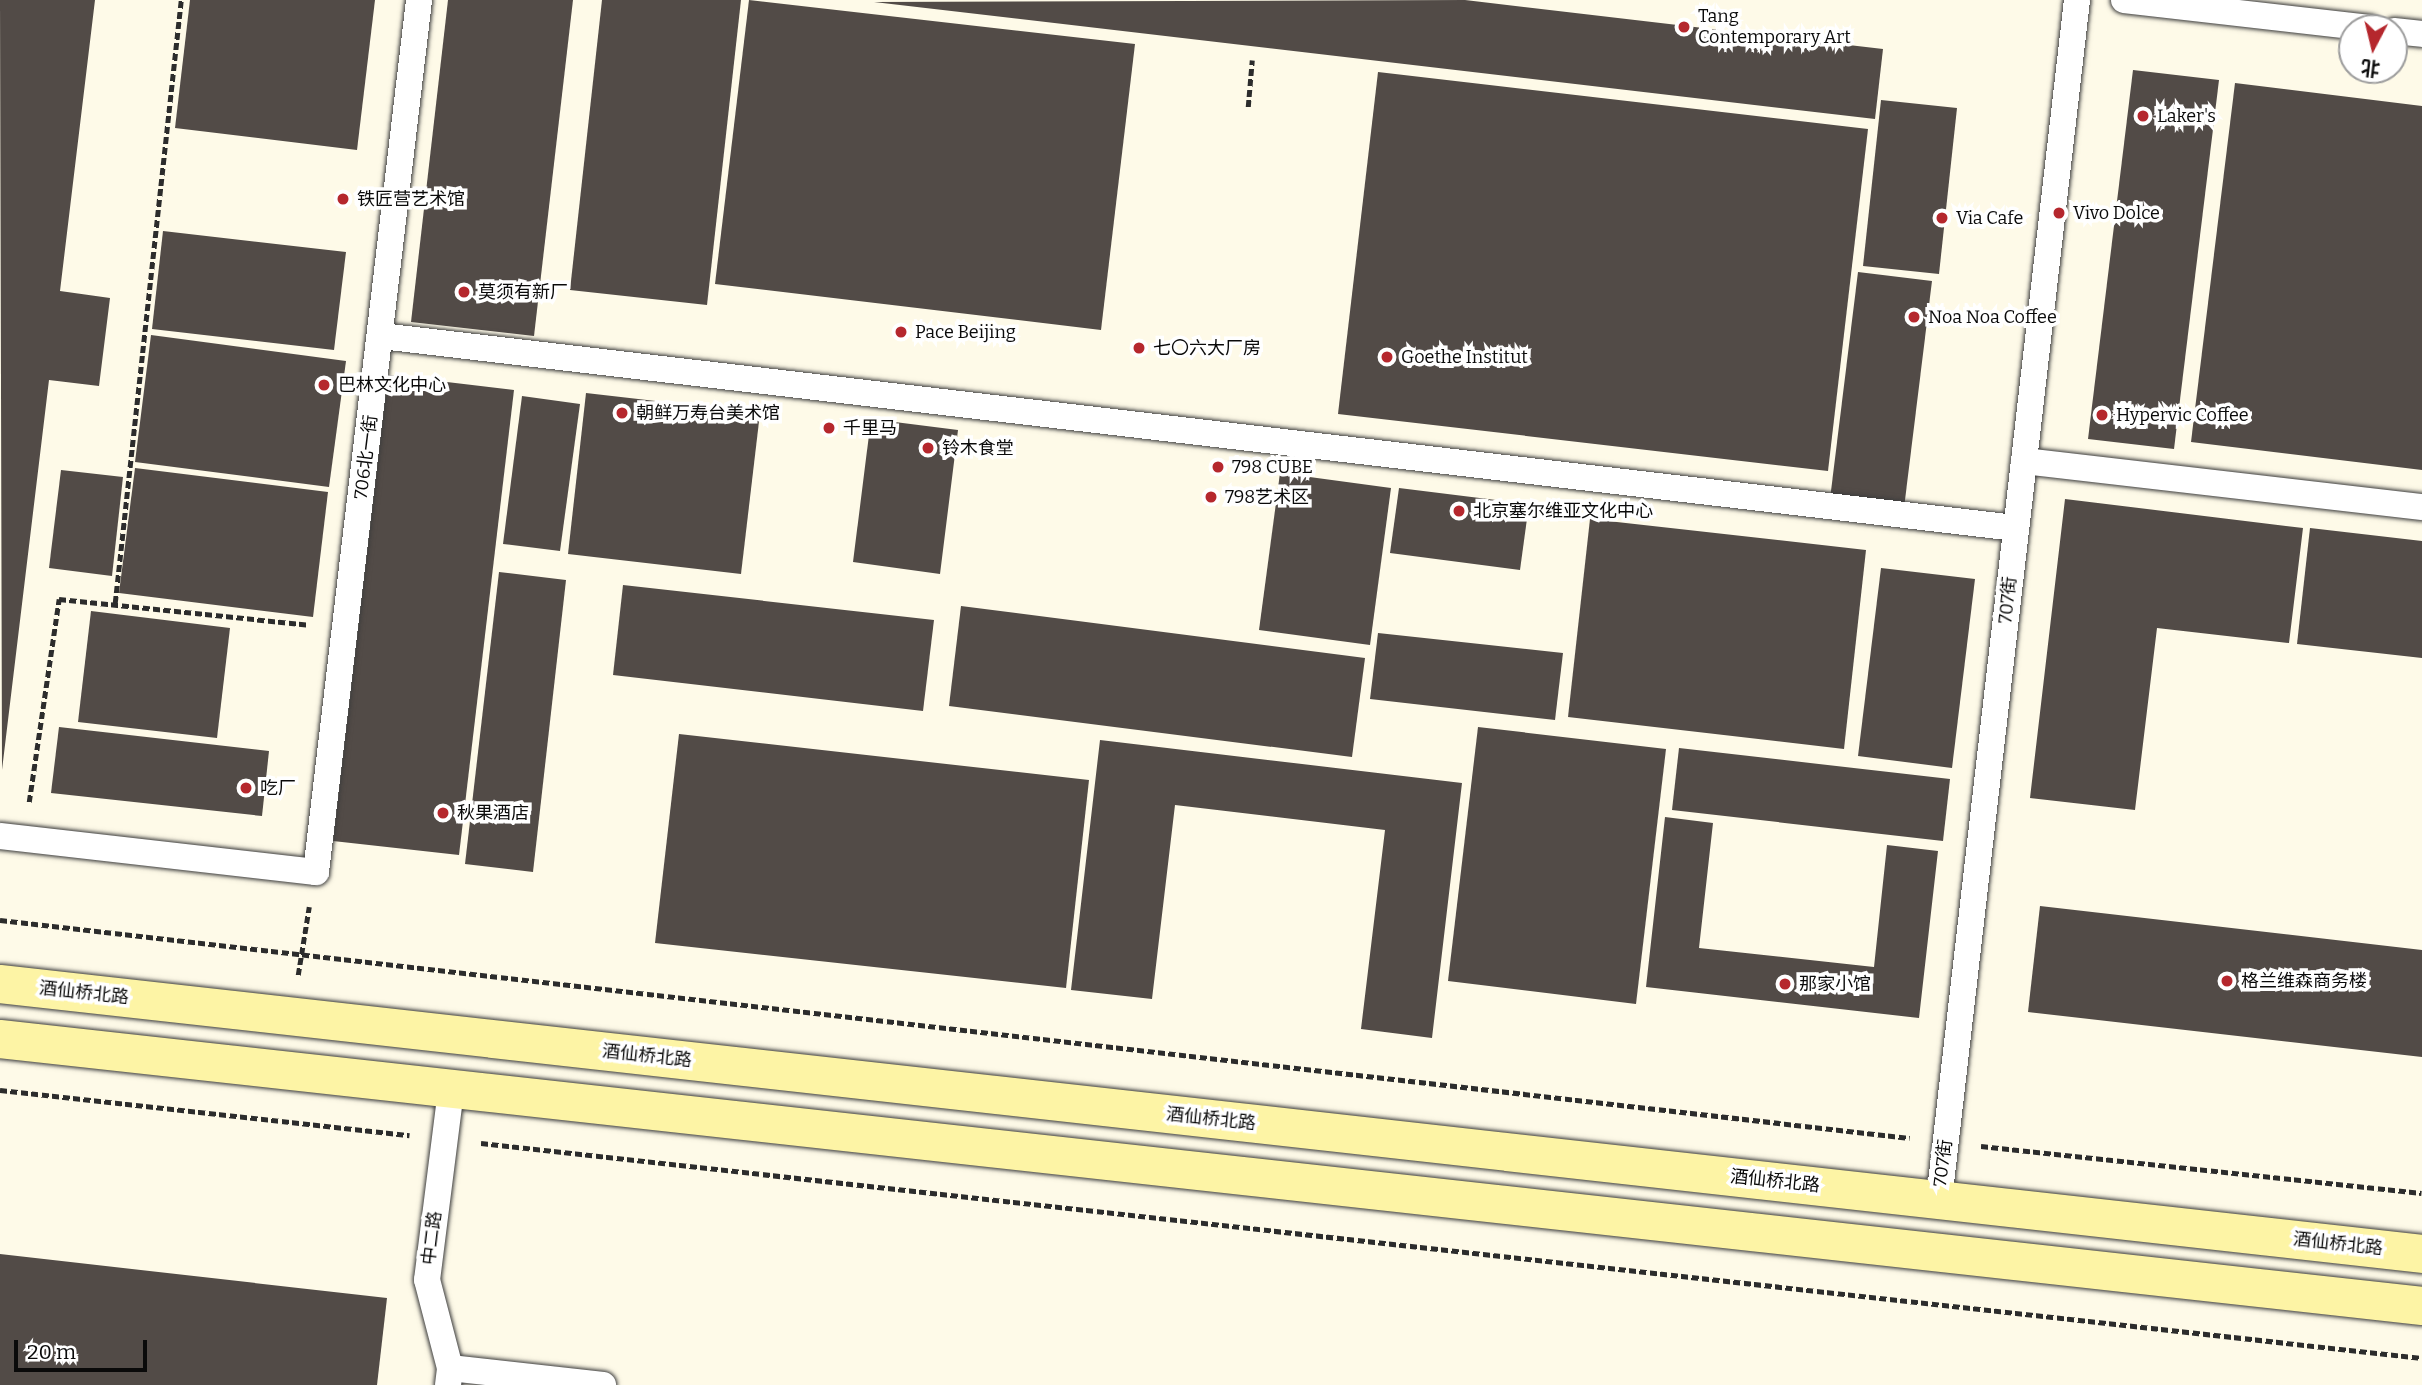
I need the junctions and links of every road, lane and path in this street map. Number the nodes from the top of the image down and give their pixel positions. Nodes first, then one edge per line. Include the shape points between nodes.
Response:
1 (181, 0) edge
2 (419, 0) edge
3 (2077, 0) edge
4 (2124, 0) edge
5 (2338, 24) edge
6 (1252, 60) dead end
7 (1248, 107) dead end
8 (381, 336) junction
9 (2024, 461) junction
10 (2422, 508) edge
11 (2016, 528) junction
12 (115, 603) junction
13 (344, 629) junction
14 (12, 838) edge
15 (316, 872) junction
16 (0, 920) edge
17 (301, 954) junction
18 (0, 984) edge
19 (293, 1017) junction
20 (0, 1039) edge
21 (451, 1089) junction
22 (0, 1090) edge
23 (444, 1139) junction
24 (1945, 1142) junction
25 (2422, 1193) edge
26 (1938, 1200) junction
27 (2422, 1254) edge
28 (2422, 1307) edge
29 (2422, 1358) edge
30 (449, 1377) edge
31 (603, 1385) edge

1 - 12 path
2 - 8 lane, 706北一街
3 - 9 lane, 707街
4 - 5 lane
6 - 7 path
8 - 11 lane
8 - 13 lane, 706北一街
9 - 10 lane
9 - 11 lane, 707街
11 - 24 lane, 707街
12 - 13 path
12 - 14 path via 59,598
13 - 15 lane, 706北一街
14 - 15 lane
15 - 17 path
16 - 17 path
17 - 19 path
17 - 24 path
18 - 19 street, 酒仙桥北路
19 - 26 street, 酒仙桥北路
20 - 21 street
21 - 23 lane, 中二路
21 - 28 street
22 - 23 path
23 - 29 path
23 - 30 lane, 中二路 via 427,1280
24 - 25 path
24 - 26 lane, 707街
26 - 27 street, 酒仙桥北路
30 - 31 lane

